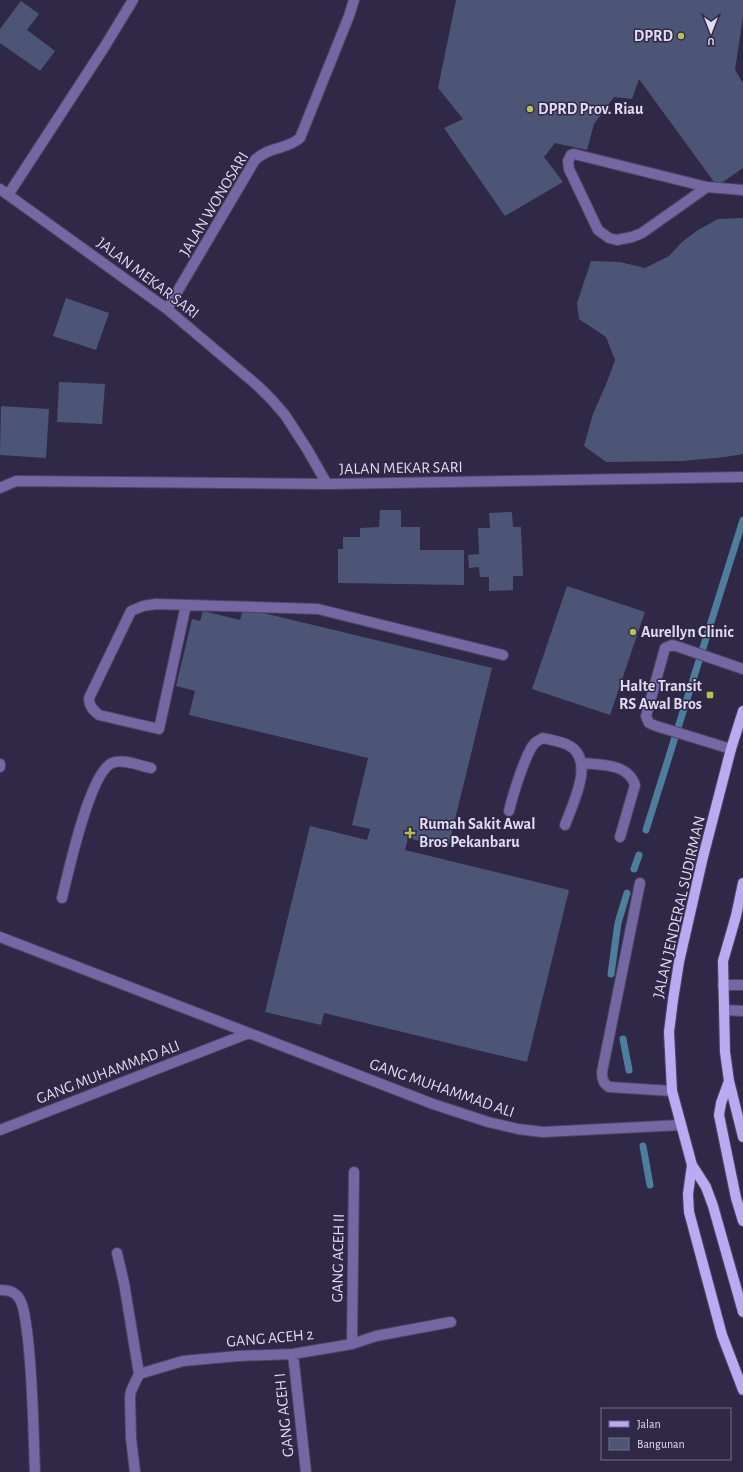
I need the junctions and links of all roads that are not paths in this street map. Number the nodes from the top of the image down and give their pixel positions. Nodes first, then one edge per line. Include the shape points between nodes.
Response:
1 (133, 0) edge
2 (354, 0) edge
3 (707, 187) junction
4 (743, 190) edge
5 (4, 192) edge
6 (167, 309) junction
7 (743, 477) edge
8 (327, 484) junction
9 (0, 488) edge
10 (186, 605) junction
11 (504, 655) dead end
12 (743, 669) edge
13 (743, 711) edge
14 (732, 749) junction
15 (582, 763) junction
16 (0, 764) edge
17 (0, 767) edge
18 (151, 768) dead end
19 (509, 811) dead end
20 (565, 825) dead end
21 (620, 837) dead end
22 (640, 883) dead end
23 (743, 883) edge
24 (62, 898) dead end
25 (739, 917) edge
26 (0, 937) edge
27 (724, 985) junction
28 (743, 985) edge
29 (724, 1010) junction
30 (743, 1010) edge
31 (248, 1033) junction
32 (729, 1081) junction
33 (672, 1091) junction
34 (681, 1125) junction
35 (0, 1130) edge
36 (743, 1136) edge
37 (692, 1165) junction
38 (354, 1172) dead end
39 (743, 1221) edge
40 (117, 1254) dead end
41 (0, 1290) edge
42 (743, 1312) edge
43 (451, 1322) dead end
44 (352, 1344) junction
45 (293, 1354) junction
46 (139, 1374) junction
47 (743, 1390) edge
48 (35, 1472) edge
49 (135, 1472) edge
50 (306, 1472) edge

1 - 5 street, JALAN MEKAR SARI via 105,46
2 - 6 street, JALAN WONOSARI via 300,138 288,146 266,152 255,160
3 - 3 street via 574,154 568,161 569,169 598,230 617,240 642,233
3 - 4 street
5 - 6 street, JALAN MEKAR SARI
6 - 8 street, JALAN MEKAR SARI via 272,400 285,415
7 - 8 street, JALAN MEKAR SARI
8 - 9 street via 16,481
10 - 10 street via 156,604 131,611 89,698 94,711 100,715 159,729
10 - 11 street via 318,609
12 - 14 street via 672,645 666,648 646,716 649,722
13 - 14 main road, JALAN JENDERAL SUDIRMAN
14 - 33 main road, JALAN JENDERAL SUDIRMAN via 703,857 679,962 669,1032
15 - 19 street via 579,754 567,745 543,738 535,742 529,751
15 - 20 street via 580,783
15 - 21 street via 620,768 633,778 635,785
16 - 17 street
18 - 24 street via 119,761 104,768 86,808
22 - 33 street via 602,1078 609,1087
23 - 25 main road
25 - 27 main road via 723,961
26 - 31 street, GANG MUHAMMAD ALI
27 - 28 street
27 - 29 main road
29 - 30 street
29 - 32 main road
31 - 34 street, GANG MUHAMMAD ALI via 433,1104 518,1130 543,1132
31 - 35 street, GANG MUHAMMAD ALI
32 - 36 main road
32 - 39 main road via 719,1115
33 - 34 main road, JALAN JENDERAL SUDIRMAN
34 - 37 main road, JALAN JENDERAL SUDIRMAN
37 - 42 main road via 706,1187 713,1206
37 - 47 main road, JALAN JENDERAL SUDIRMAN via 688,1194 689,1212 722,1335
38 - 44 street, GANG ACEH II
40 - 46 street
41 - 48 street via 15,1294 20,1299 24,1312 30,1357
43 - 44 street, GANG ACEH 2 via 376,1336
44 - 45 street, GANG ACEH 2
45 - 46 street, GANG ACEH 2 via 183,1361
45 - 50 street, GANG ACEH I
46 - 49 street via 130,1397

